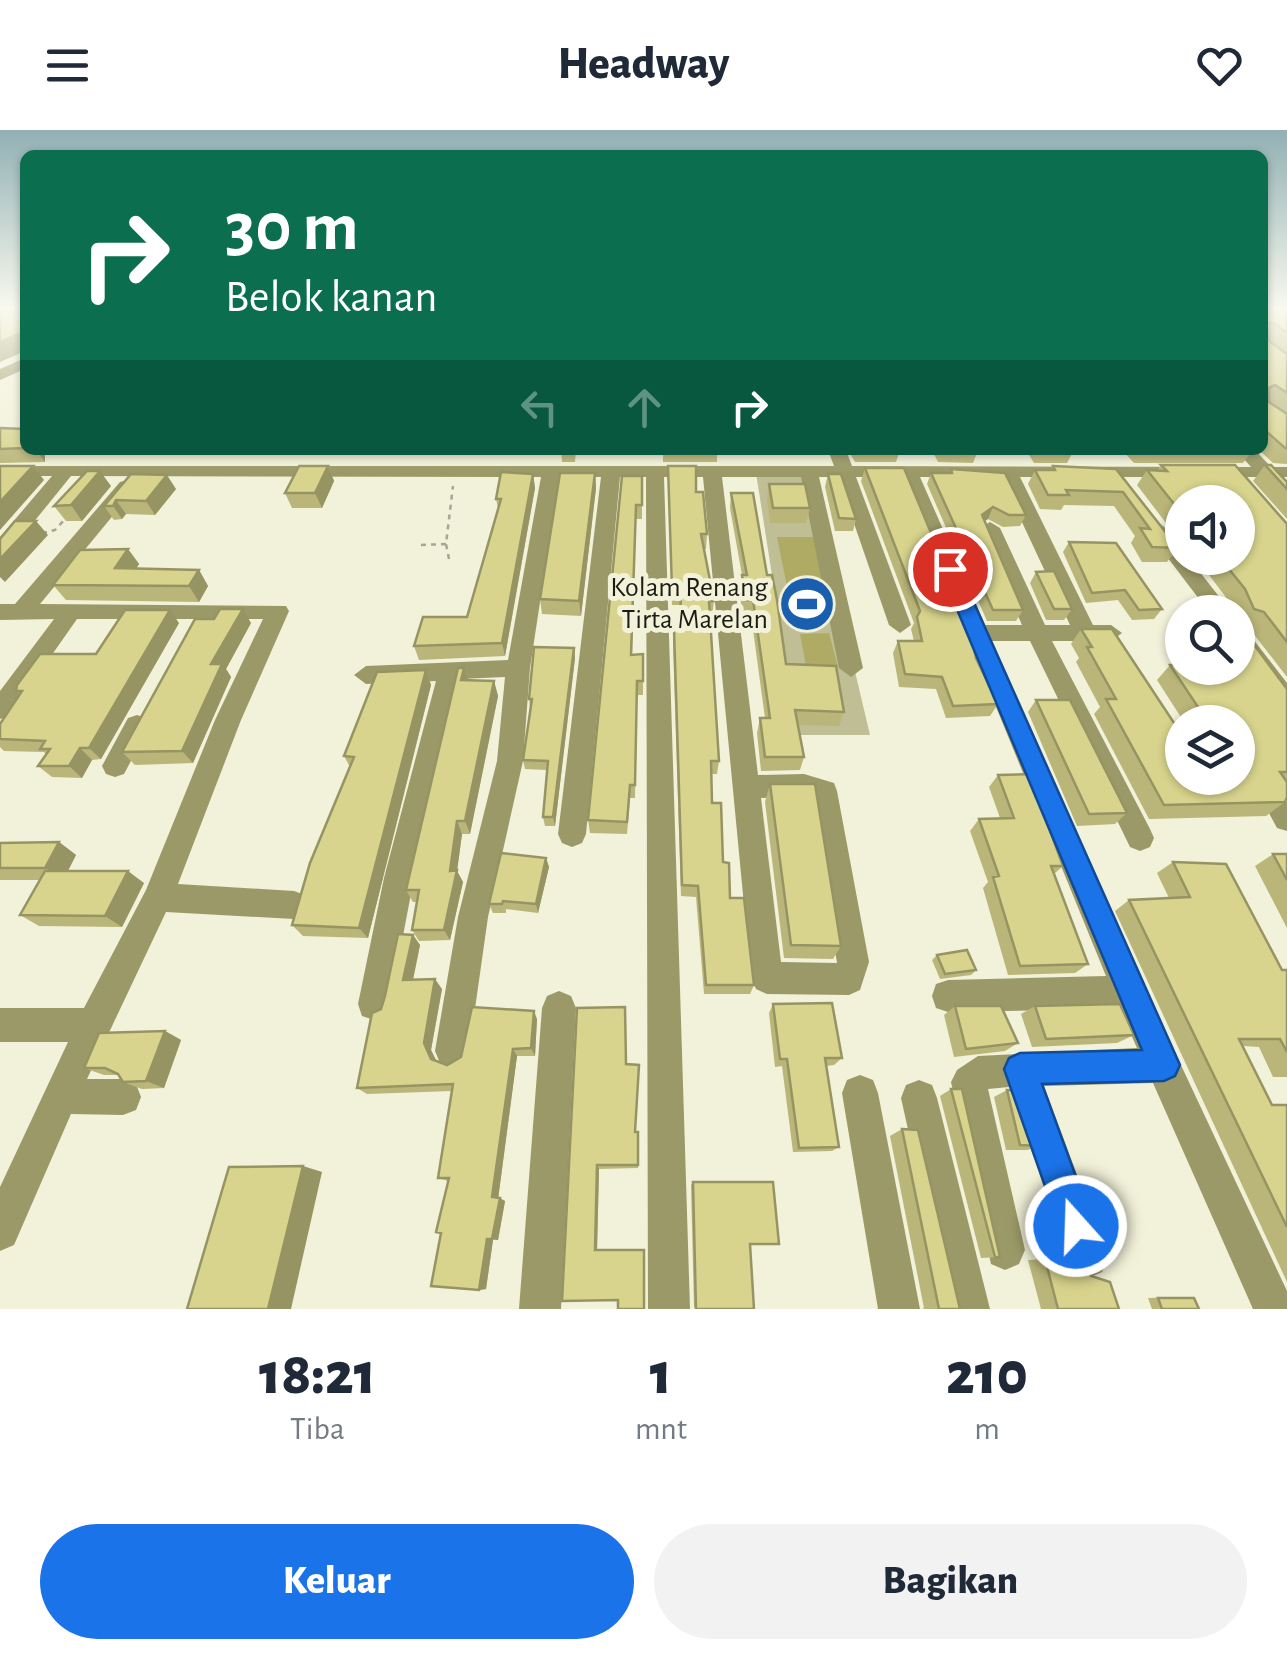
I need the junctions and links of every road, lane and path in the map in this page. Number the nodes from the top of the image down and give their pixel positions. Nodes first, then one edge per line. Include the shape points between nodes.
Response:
1 (31, 455) edge
2 (189, 455) edge
3 (245, 455) edge
4 (473, 455) edge
5 (584, 455) edge
6 (839, 455) edge
7 (935, 455) edge
8 (1011, 455) edge
9 (1111, 455) edge
10 (1198, 455) edge
11 (1252, 455) edge
12 (720, 465) edge
13 (8, 471) edge
14 (178, 471) junction
15 (66, 472) junction
16 (139, 472) junction
17 (234, 472) junction
18 (463, 472) junction
19 (550, 472) junction
20 (582, 472) junction
21 (612, 472) junction
22 (655, 472) junction
23 (809, 472) junction
24 (845, 472) junction
25 (909, 472) junction
26 (945, 472) junction
27 (1014, 472) junction
28 (1220, 472) junction
29 (1277, 472) edge
30 (1125, 484) junction
31 (1236, 485) edge
32 (1287, 494) edge
33 (68, 513) edge
34 (990, 528) edge
35 (6, 542) edge
36 (446, 544) junction
37 (421, 545) dead end
38 (449, 559) dead end
39 (1207, 595) edge
40 (200, 611) junction
41 (10, 612) edge
42 (72, 612) junction
43 (900, 626) dead end
44 (1085, 632) junction
45 (977, 633) junction
46 (1037, 633) junction
47 (182, 643) edge
48 (1120, 648) edge
49 (1255, 659) edge
50 (518, 668) junction
51 (851, 668) dead end
52 (450, 671) junction
53 (366, 675) dead end
54 (1287, 701) edge
55 (148, 706) edge
56 (0, 709) edge
57 (115, 766) dead end
58 (746, 787) junction
59 (572, 834) dead end
60 (1140, 838) dead end
61 (158, 897) junction
62 (294, 905) edge
63 (1129, 992) junction
64 (948, 996) dead end
65 (374, 1004) dead end
66 (558, 1008) dead end
67 (0, 1025) edge
68 (94, 1026) junction
69 (452, 1051) dead end
70 (1164, 1065) junction
71 (1020, 1069) junction
72 (860, 1093) dead end
73 (63, 1096) junction
74 (123, 1097) edge
75 (920, 1098) dead end
76 (0, 1231) edge
77 (1005, 1250) dead end
78 (1088, 1258) dead end
79 (540, 1309) edge
80 (670, 1309) edge
81 (899, 1309) edge
82 (970, 1309) edge
83 (1274, 1309) edge

1 - 13 street
2 - 14 street
3 - 17 street
4 - 18 street
5 - 20 street
6 - 24 street
7 - 26 street
8 - 27 street
9 - 30 street
10 - 28 street
11 - 29 street
12 - 22 street
12 - 23 street
12 - 58 street
13 - 15 street
14 - 16 street
14 - 17 street
15 - 16 street
15 - 35 street
16 - 41 street
17 - 18 street
18 - 19 street
18 - 36 path
19 - 20 street
19 - 50 street
20 - 21 street
21 - 22 street
21 - 59 street
22 - 80 street
23 - 24 street
23 - 51 street
24 - 25 street
24 - 43 street
25 - 26 street
25 - 45 street
26 - 27 street
27 - 30 street
27 - 44 street
28 - 29 street
28 - 30 street
28 - 31 street
29 - 32 street
30 - 39 street
33 - 35 path via 55,530
34 - 46 street
36 - 37 path
36 - 38 path
40 - 42 street
40 - 47 street
40 - 61 street via 278,611
41 - 42 street
42 - 56 street
44 - 46 street
44 - 48 street via 1110,632
45 - 46 street
45 - 63 street
46 - 60 street
49 - 54 street
50 - 52 street
50 - 69 street via 510,761 472,917
52 - 53 street
52 - 65 street
55 - 57 street
58 - 58 street via 767,978 848,979 854,962 824,791
61 - 62 street
61 - 68 street
63 - 64 street
63 - 70 street
66 - 79 street
67 - 68 street
68 - 73 street
70 - 71 street
70 - 83 street
71 - 77 street via 978,1073 969,1082
71 - 78 street
72 - 81 street
73 - 74 street
73 - 76 street
75 - 82 street

